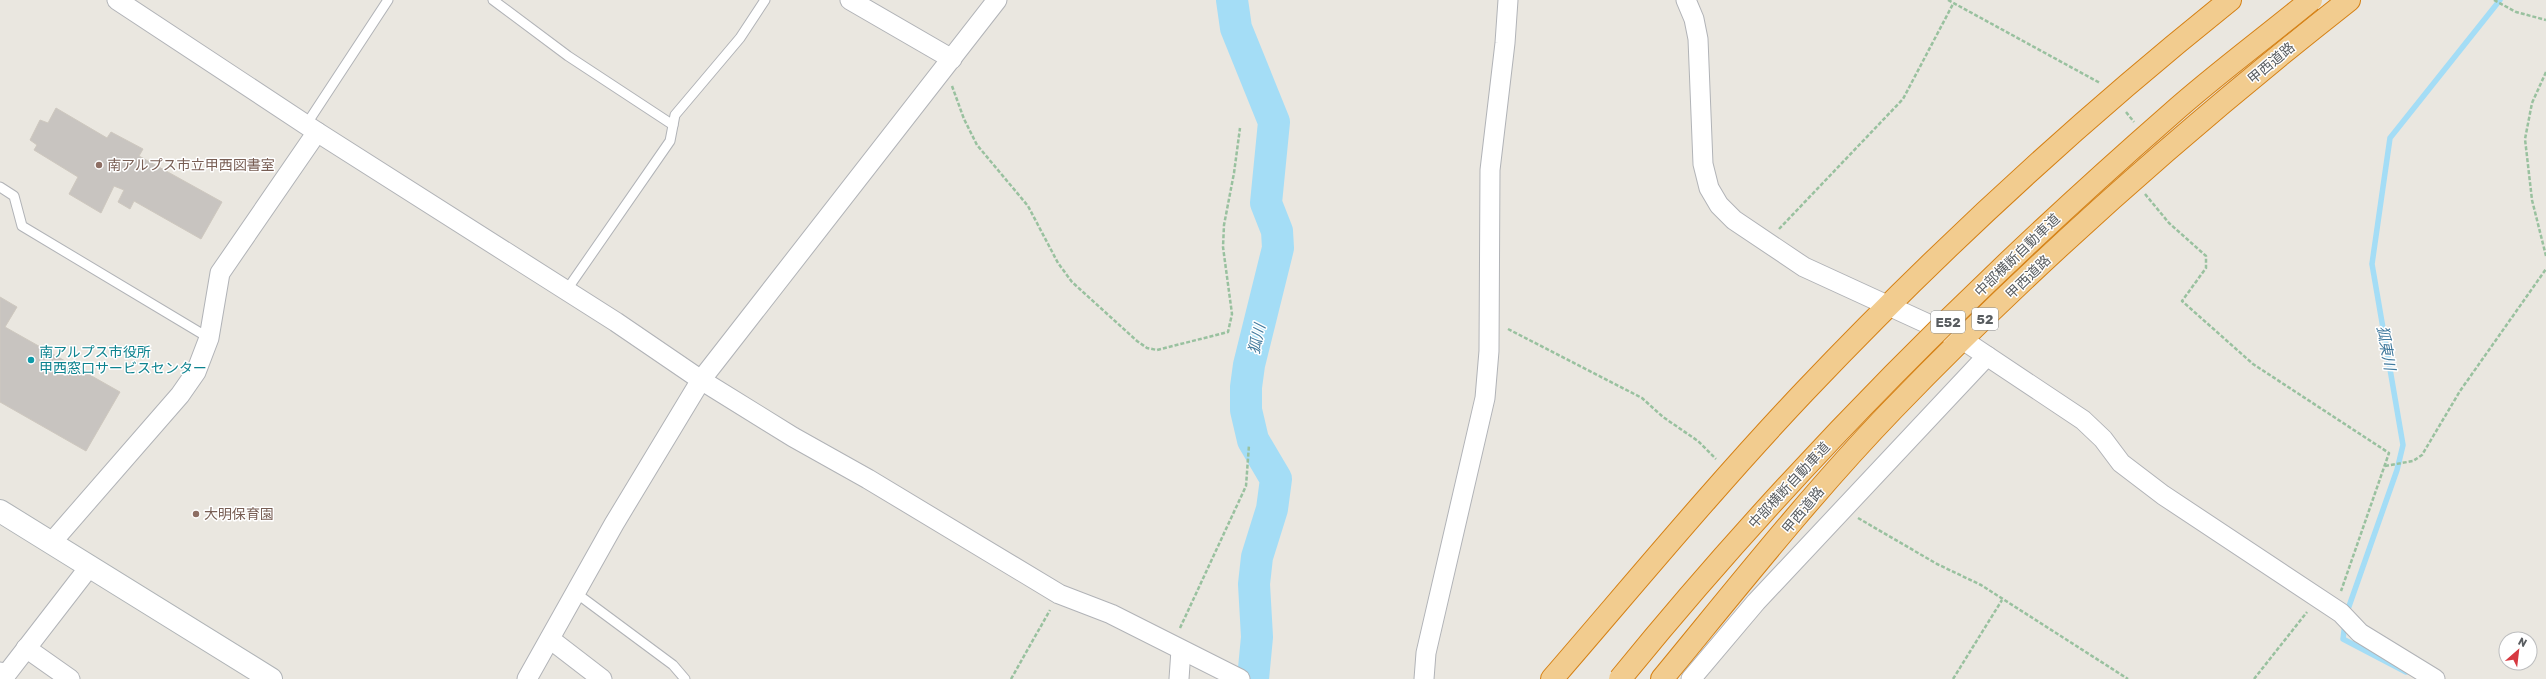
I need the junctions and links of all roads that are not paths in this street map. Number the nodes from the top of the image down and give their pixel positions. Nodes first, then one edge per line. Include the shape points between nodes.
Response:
1 (117, 0) edge
2 (388, 0) edge
3 (493, 0) edge
4 (765, 0) edge
5 (850, 0) edge
6 (997, 0) edge
7 (1508, 0) edge
8 (1686, 0) edge
9 (2230, 0) edge
10 (2311, 0) edge
11 (2349, 0) edge
12 (949, 62) junction
13 (673, 125) junction
14 (312, 128) junction
15 (0, 187) edge
16 (566, 291) junction
17 (1888, 305) junction
18 (209, 338) junction
19 (1963, 340) junction
20 (1987, 356) junction
21 (700, 380) junction
22 (0, 511) edge
23 (52, 542) junction
24 (90, 566) junction
25 (576, 593) junction
26 (550, 639) junction
27 (1176, 647) junction
28 (26, 648) junction
29 (0, 672) edge
30 (1239, 678) edge
31 (70, 679) edge
32 (271, 679) edge
33 (527, 679) edge
34 (602, 679) edge
35 (685, 679) edge
36 (1179, 679) edge
37 (1424, 679) edge
38 (1552, 679) edge
39 (1620, 679) edge
40 (1662, 679) edge
41 (1691, 679) edge
42 (2435, 679) edge

1 - 14 street
2 - 14 lane
3 - 13 lane via 568,56
4 - 13 lane via 740,38 675,115
5 - 12 street
6 - 12 street
7 - 37 street via 1490,170 1490,319 1485,398 1426,652
8 - 17 street via 1694,19 1698,39 1703,164 1709,188 1719,205 1734,220 1804,267
9 - 17 highway via 2114,96 2004,193
10 - 39 highway, 中部横断自動車道 / E52, bridge via 2173,112 2062,212 1953,317 1738,540
11 - 19 highway, 甲西道路 / 52 via 2277,57 2132,180
12 - 21 street
13 - 16 lane via 670,141
14 - 16 street
14 - 18 street via 220,273
15 - 18 lane via 14,196 22,226
16 - 21 street
17 - 19 street
17 - 38 highway via 1731,473
18 - 23 street via 196,372 180,396
19 - 20 street
19 - 40 highway, 甲西道路 / 52 via 1893,409 1820,489
20 - 41 street via 1756,602
20 - 42 street via 2083,420 2103,439 2121,463 2163,495 2338,610 2360,633
21 - 25 street
21 - 27 street via 1059,594 1111,614
22 - 23 street
23 - 24 street
24 - 28 street
24 - 32 street
25 - 26 street
25 - 35 lane via 673,665
26 - 33 street
26 - 34 street
27 - 30 street
27 - 36 street
28 - 29 street via 6,676
28 - 31 street

